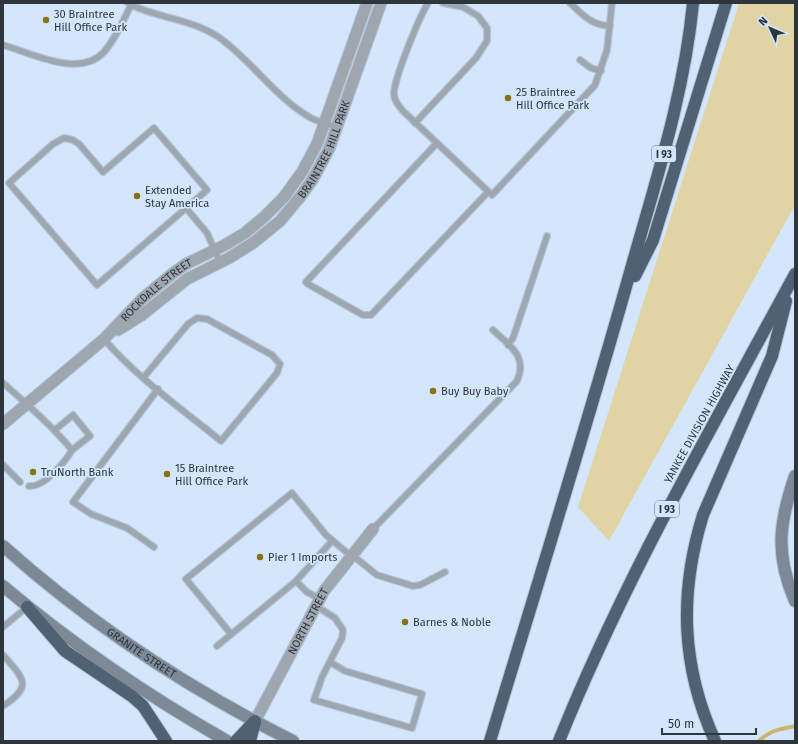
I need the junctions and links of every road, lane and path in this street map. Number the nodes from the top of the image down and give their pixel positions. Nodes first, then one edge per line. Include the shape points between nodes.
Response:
1 (367, 3) edge
2 (381, 3) edge
3 (428, 3) edge
4 (443, 3) edge
5 (570, 3) edge
6 (612, 3) edge
7 (693, 3) edge
8 (726, 3) edge
9 (129, 4) edge
10 (610, 26) junction
11 (3, 45) edge
12 (580, 60) dead end
13 (601, 71) junction
14 (415, 122) junction
15 (325, 123) junction
16 (337, 127) junction
17 (437, 143) junction
18 (488, 192) junction
19 (186, 208) junction
20 (547, 236) dead end
21 (215, 250) junction
22 (220, 262) junction
23 (792, 279) edge
24 (622, 302) junction
25 (494, 330) dead end
26 (104, 339) junction
27 (508, 345) junction
28 (144, 377) junction
29 (3, 383) edge
30 (158, 389) junction
31 (27, 405) junction
32 (3, 424) edge
33 (55, 430) junction
34 (72, 450) junction
35 (3, 466) edge
36 (795, 476) edge
37 (20, 482) dead end
38 (29, 486) dead end
39 (373, 529) joint
40 (332, 542) junction
41 (3, 546) edge
42 (154, 547) dead end
43 (352, 556) junction
44 (445, 572) dead end
45 (296, 581) junction
46 (3, 586) edge
47 (794, 592) edge
48 (318, 603) junction
49 (27, 607) junction
50 (3, 627) edge
51 (231, 634) junction
52 (217, 646) dead end
53 (3, 655) edge
54 (330, 662) junction
55 (3, 706) edge
56 (255, 721) junction
57 (166, 741) edge
58 (227, 741) edge
59 (236, 741) edge
60 (250, 741) edge
61 (293, 741) edge
62 (490, 741) edge
63 (559, 741) edge
64 (715, 741) edge

1 - 15 street, BRAINTREE HILL PARK
2 - 16 street, BRAINTREE HILL PARK
3 - 14 lane via 417,25 394,92 398,105
4 - 14 lane via 463,7 478,16 487,28 487,41 476,58
5 - 10 lane via 590,22
6 - 10 lane
7 - 24 highway, I 93 via 686,59 672,124
8 - 24 highway via 653,240
9 - 11 lane via 108,46 88,62 67,64
9 - 15 lane via 154,14 190,22 215,35 236,51 288,101 312,118
10 - 13 lane
12 - 13 lane
13 - 18 lane via 588,93 492,195
14 - 17 lane
15 - 16 lane
15 - 21 street, BRAINTREE HILL PARK via 308,163 284,197 252,228
16 - 22 street, BRAINTREE HILL PARK via 324,159 294,206 260,238
17 - 18 lane
17 - 18 lane via 306,282 308,284 363,315 371,315
19 - 19 lane via 207,190 154,128 104,172 77,142 64,138 53,144 8,183 97,285
19 - 21 lane via 204,229
20 - 27 lane via 513,338
21 - 22 lane
21 - 26 street, ROCKDALE STREET via 186,264 164,280
22 - 26 street, ROCKDALE STREET via 186,279 142,315
23 - 63 highway, YANKEE DIVISION HIGHWAY / I 93 via 641,559 603,638
23 - 64 highway via 772,356 703,515 689,570 686,616 690,662 698,698
24 - 62 highway, I 93
25 - 27 lane
26 - 28 lane via 119,357
26 - 31 street, ROCKDALE STREET
27 - 39 lane via 519,356 521,362 515,384
28 - 30 lane
28 - 30 lane via 188,324 200,318 207,319 272,355 280,364 276,373 221,441
29 - 31 lane
30 - 42 lane via 73,502 91,514 128,528
31 - 32 street, ROCKDALE STREET
31 - 33 lane
33 - 34 lane
33 - 34 lane via 73,415 90,436
34 - 38 lane via 56,470 38,485
35 - 37 lane
36 - 47 main road via 783,512 781,534 782,563
39 - 43 street, NORTH STREET
40 - 43 lane
40 - 45 lane
40 - 51 lane via 292,493 186,579
41 - 56 main road, GRANITE STREET via 62,596 117,637 187,683
43 - 44 lane via 377,575 413,586
43 - 48 street, NORTH STREET via 329,584
45 - 48 lane
45 - 51 lane
46 - 49 main road
48 - 54 lane via 335,618 343,630 342,638
48 - 56 street, NORTH STREET
49 - 50 lane
49 - 57 highway via 65,651 139,702
49 - 58 main road via 80,648 132,683
51 - 52 lane
53 - 55 lane via 20,675 23,683 21,691
54 - 54 lane via 314,700 412,728 422,694 345,671
56 - 59 highway
56 - 60 highway
56 - 61 main road, GRANITE STREET

